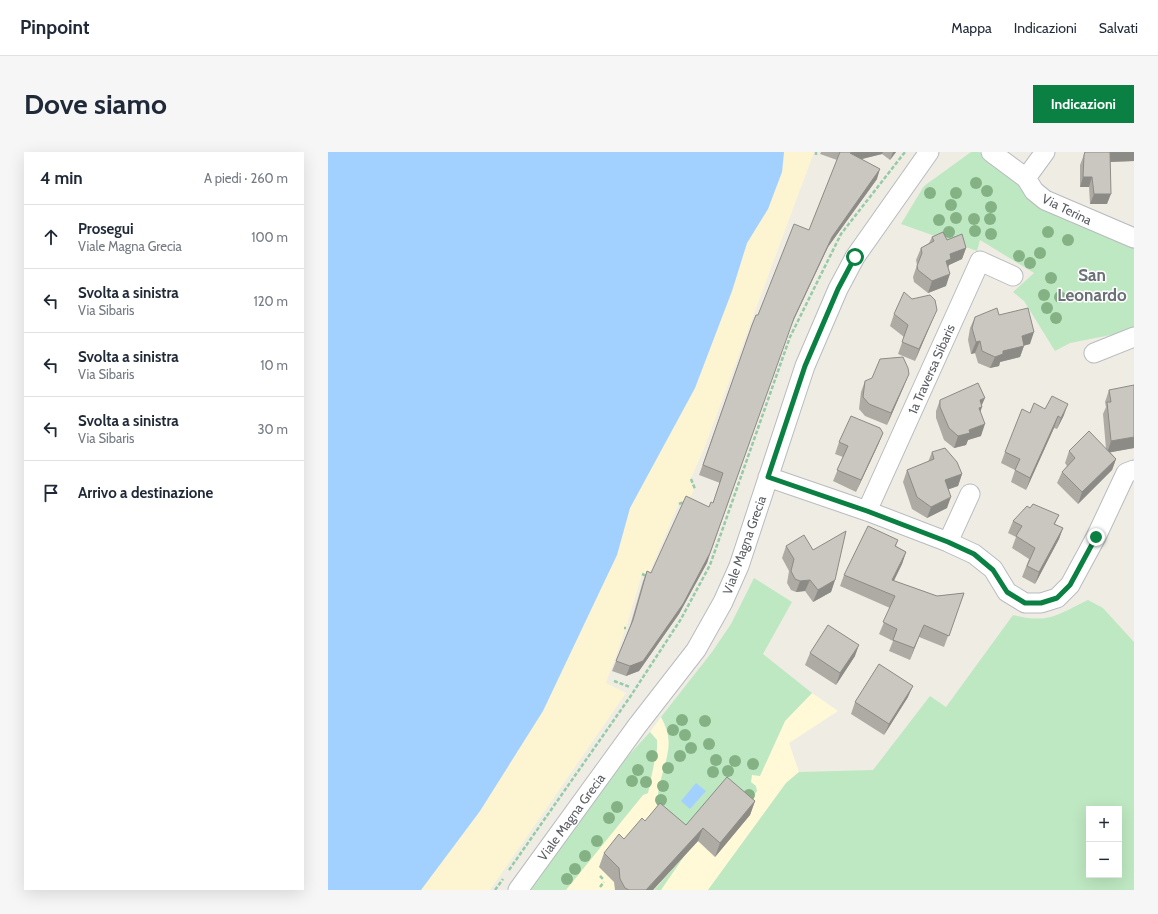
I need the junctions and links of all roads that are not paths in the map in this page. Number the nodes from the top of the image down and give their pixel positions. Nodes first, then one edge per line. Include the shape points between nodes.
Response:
1 (929, 152) edge
2 (991, 152) edge
3 (1045, 152) edge
4 (1026, 178) junction
5 (1134, 238) edge
6 (1013, 276) dead end
7 (1134, 337) edge
8 (1094, 353) dead end
9 (1134, 470) edge
10 (768, 477) junction
11 (970, 494) dead end
12 (867, 511) junction
13 (948, 542) junction
14 (518, 890) edge

1 - 10 street, Viale Magna Grecia via 855,257 838,289 805,366
2 - 4 street, Via Terina
3 - 4 street
4 - 5 street, Via Terina via 1034,191 1045,200
6 - 12 street, 1a Traversa Sibaris via 980,261
7 - 8 street
9 - 13 street via 1126,473 1070,585 1057,598 1041,603 1025,603 1007,592 993,570 974,554
10 - 12 street
10 - 14 street, Viale Magna Grecia via 739,566 724,602 696,650 637,726
11 - 13 street
12 - 13 street

